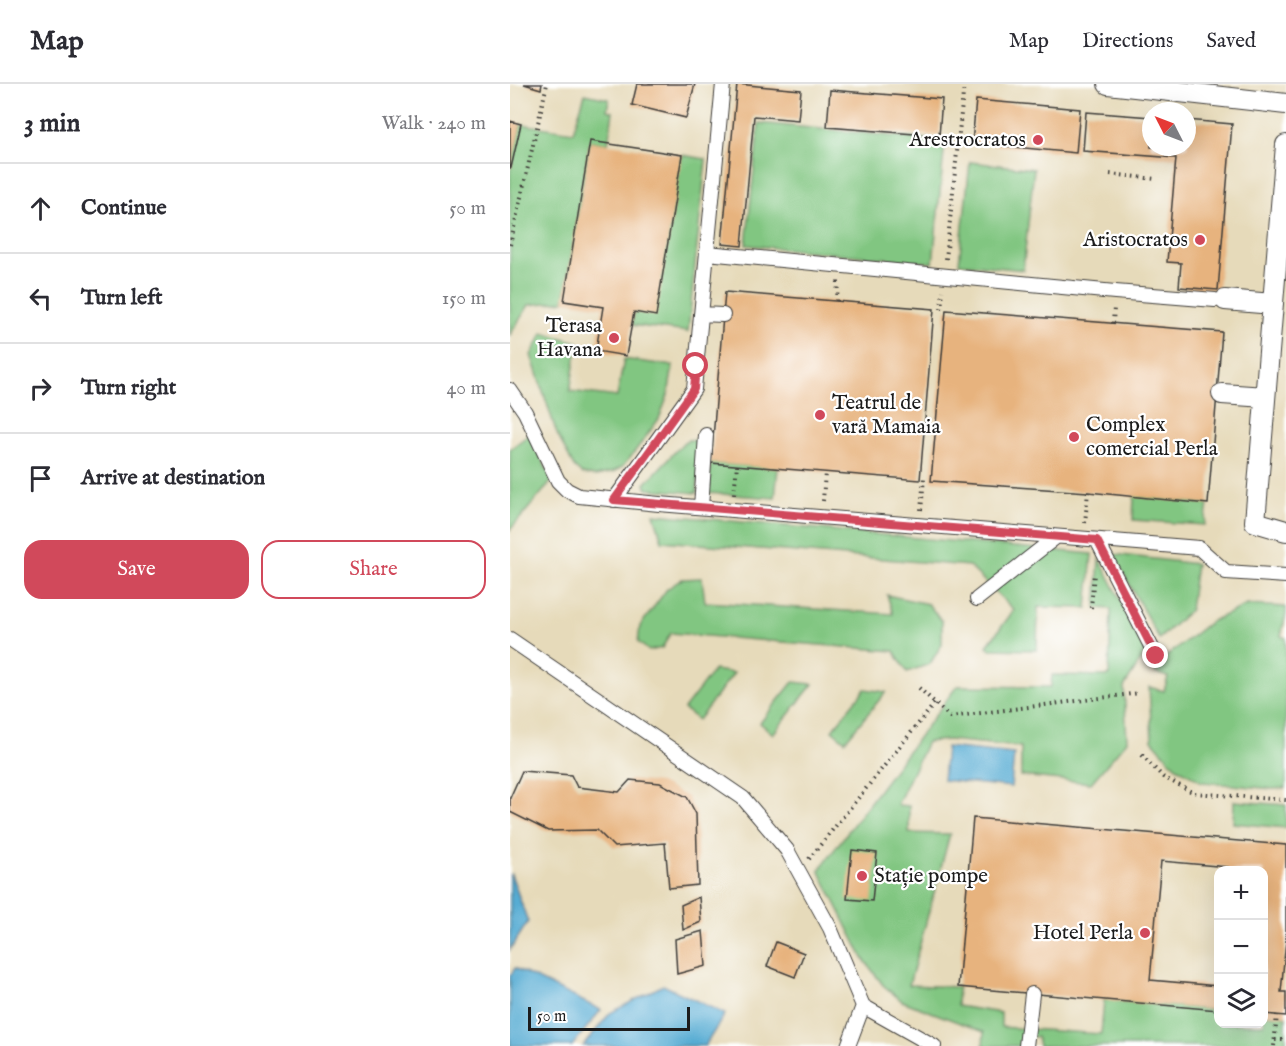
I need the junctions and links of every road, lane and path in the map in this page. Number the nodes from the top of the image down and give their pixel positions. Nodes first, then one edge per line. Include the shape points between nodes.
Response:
1 (547, 84) edge
2 (723, 84) edge
3 (964, 84) edge
4 (1108, 84) edge
5 (1286, 104) edge
6 (1286, 145) edge
7 (1110, 174) dead end
8 (1156, 179) dead end
9 (510, 245) edge
10 (707, 253) junction
11 (946, 262) dead end
12 (837, 291) dead end
13 (942, 298) dead end
14 (1220, 300) joint
15 (837, 301) dead end
16 (1273, 304) junction
17 (941, 309) dead end
18 (1114, 312) dead end
19 (701, 314) junction
20 (723, 315) dead end
21 (1113, 323) dead end
22 (510, 390) edge
23 (1222, 394) dead end
24 (1265, 398) junction
25 (706, 435) dead end
26 (737, 465) dead end
27 (825, 472) dead end
28 (736, 474) dead end
29 (924, 478) dead end
30 (825, 481) dead end
31 (923, 491) dead end
32 (1088, 492) dead end
33 (614, 500) junction
34 (701, 507) junction
35 (1286, 531) edge
36 (1056, 537) junction
37 (1090, 539) junction
38 (1286, 576) edge
39 (977, 599) dead end
40 (510, 639) edge
41 (1156, 656) dead end
42 (919, 688) dead end
43 (1140, 693) dead end
44 (935, 703) junction
45 (1142, 755) dead end
46 (1286, 800) edge
47 (799, 871) junction
48 (1032, 994) dead end
49 (863, 1006) junction
50 (1277, 1015) dead end
51 (1275, 1040) junction
52 (1286, 1040) edge
53 (848, 1046) edge
54 (934, 1046) edge
55 (1026, 1046) edge
56 (1274, 1046) edge

1 - 9 path
2 - 10 lane
3 - 11 path
4 - 5 street
6 - 16 street
7 - 8 path
10 - 14 lane
10 - 19 lane
12 - 15 path
13 - 17 path
14 - 16 street
16 - 24 street
18 - 21 path
19 - 20 lane
19 - 33 lane via 694,389
22 - 33 lane via 525,412 558,481 579,496
23 - 24 street
24 - 35 street via 1255,522
25 - 34 lane
26 - 28 path
27 - 30 path
29 - 31 path
32 - 37 path
33 - 34 lane
34 - 36 lane
36 - 37 lane
36 - 39 lane
37 - 38 lane via 1199,548 1226,572
37 - 41 lane
40 - 47 lane via 743,798 787,850
42 - 44 path
43 - 44 path via 950,717
44 - 47 path
45 - 46 path via 1163,777 1194,793
47 - 49 lane via 830,927
48 - 55 lane
49 - 53 lane
49 - 54 lane
50 - 51 path
51 - 52 path
51 - 56 path

